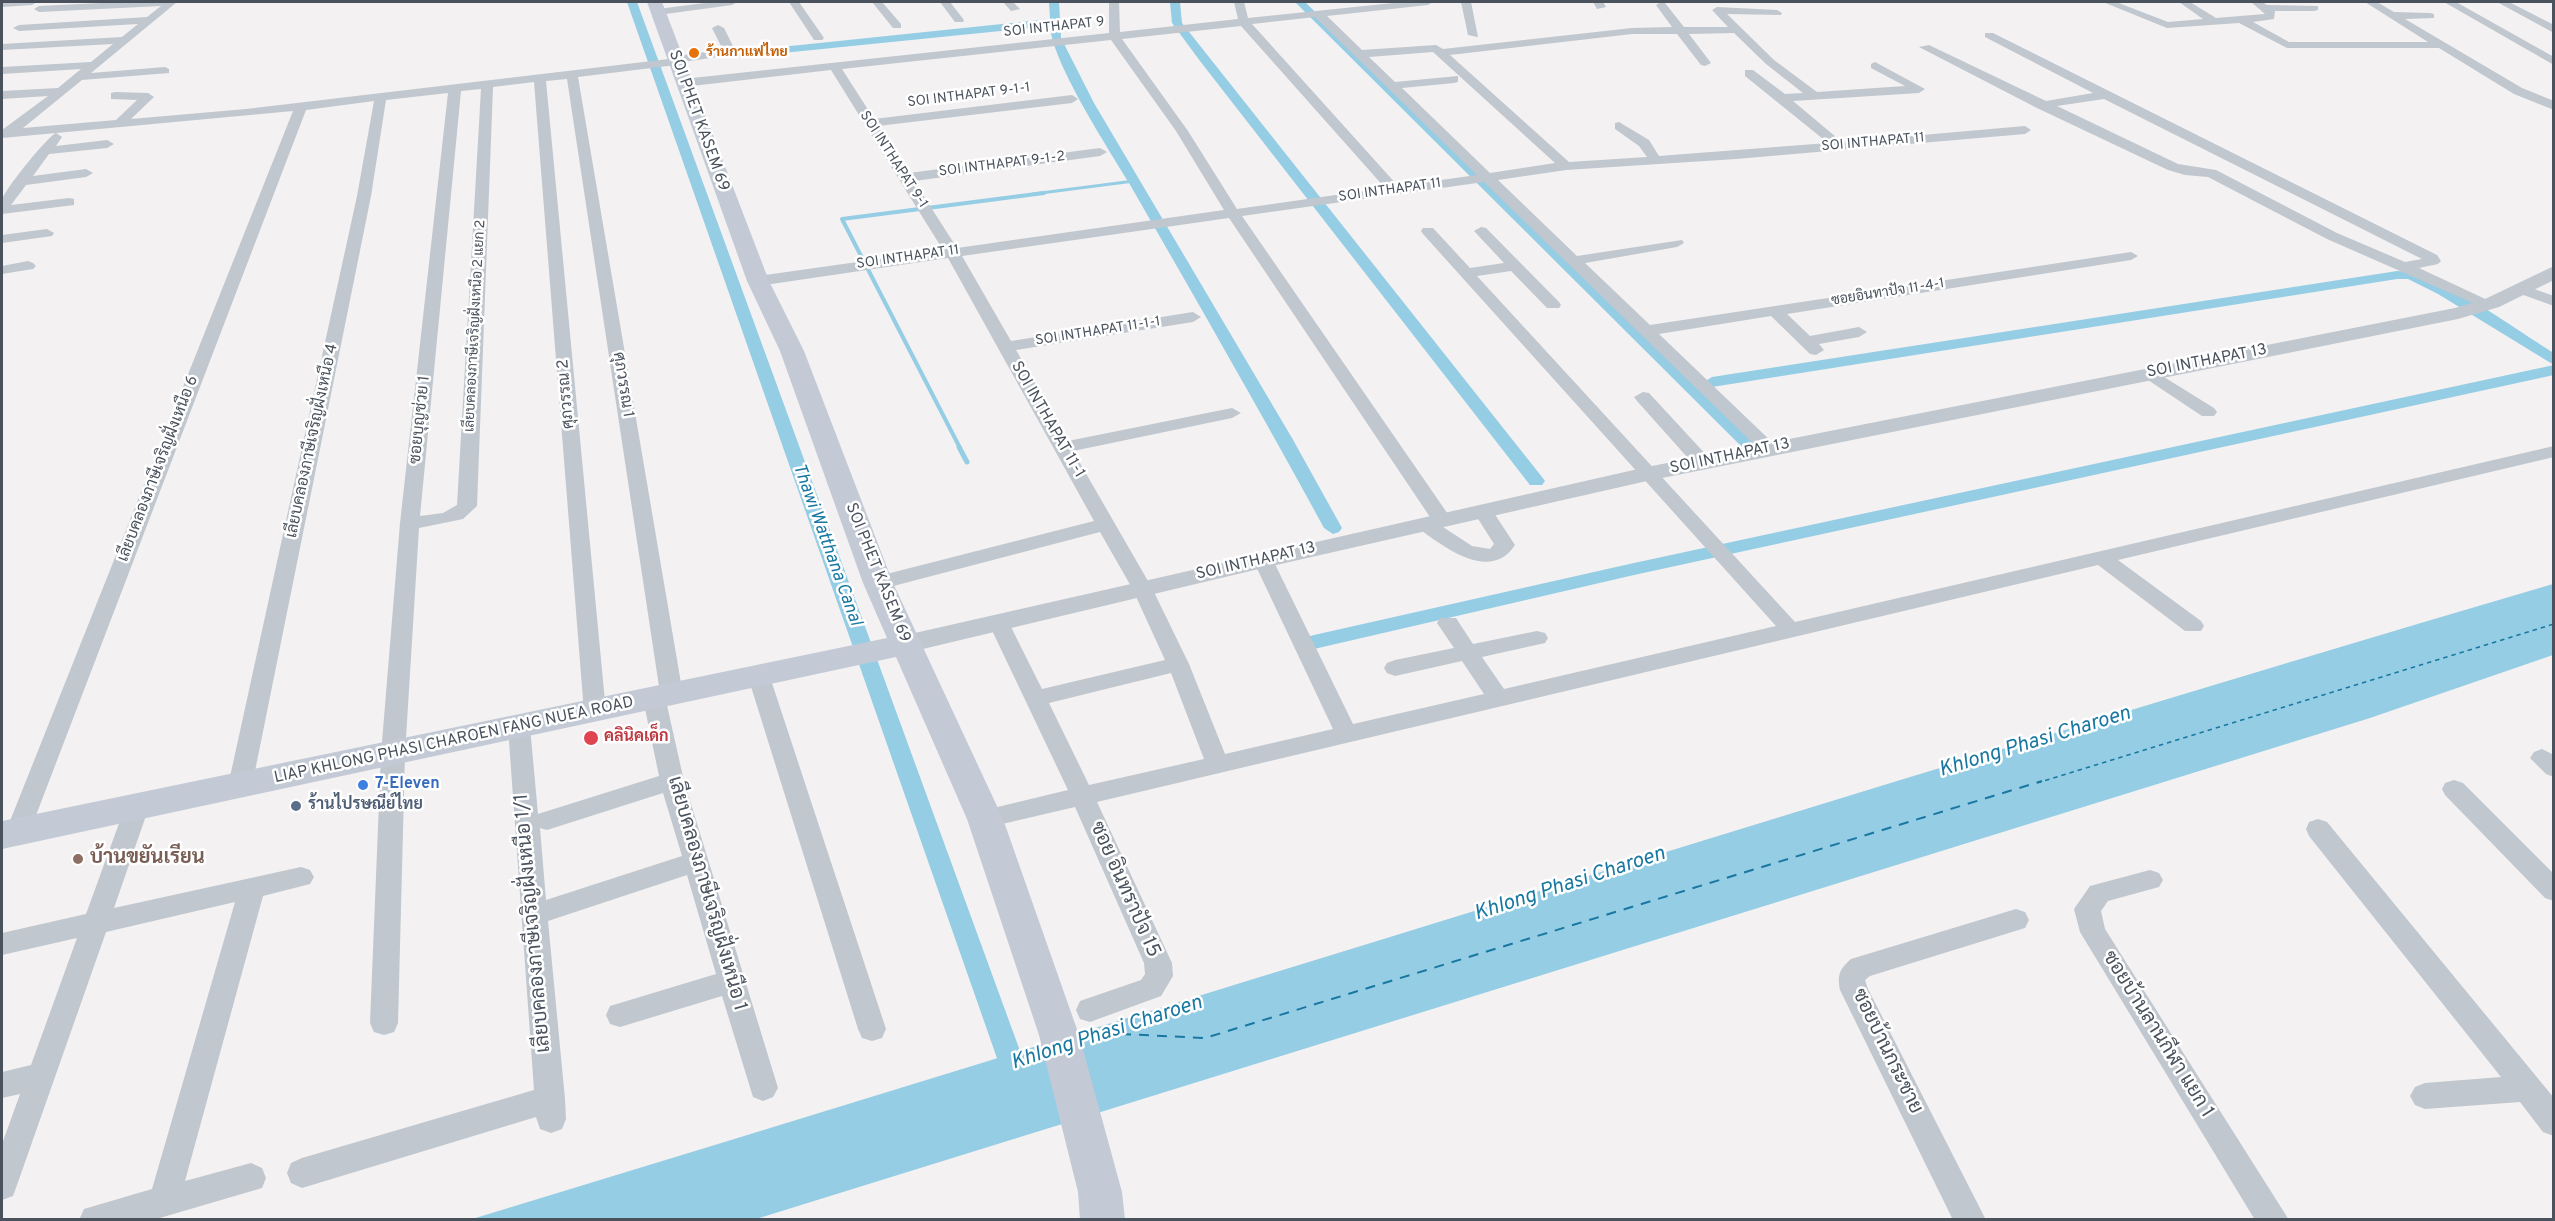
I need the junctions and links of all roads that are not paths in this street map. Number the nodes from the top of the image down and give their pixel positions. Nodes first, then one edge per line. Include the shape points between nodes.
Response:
1 (172, 2) edge
2 (705, 2) edge
3 (732, 2) edge
4 (794, 2) edge
5 (878, 2) edge
6 (945, 2) edge
7 (1114, 2) edge
8 (1239, 2) edge
9 (1353, 2) edge
10 (1428, 2) edge
11 (1466, 2) edge
12 (2108, 2) edge
13 (2184, 2) edge
14 (2370, 2) edge
15 (2449, 2) edge
16 (2502, 2) edge
17 (2, 4) edge
18 (36, 5) edge
19 (1661, 5) dead end
20 (2261, 5) edge
21 (656, 7) edge
22 (1773, 7) edge
23 (2314, 8) dead end
24 (1362, 10) junction
25 (2150, 13) dead end
26 (1317, 14) junction
27 (2392, 15) junction
28 (2430, 16) dead end
29 (148, 20) junction
30 (959, 20) dead end
31 (2242, 20) junction
32 (18, 21) dead end
33 (1244, 22) junction
34 (2216, 22) junction
35 (2174, 25) junction
36 (897, 26) dead end
37 (718, 28) dead end
38 (1679, 30) junction
39 (1735, 30) junction
40 (2553, 30) edge
41 (1474, 35) dead end
42 (1989, 35) dead end
43 (1115, 37) junction
44 (818, 38) dead end
45 (124, 40) junction
46 (2441, 45) junction
47 (1925, 46) dead end
48 (2, 47) edge
49 (1443, 52) junction
50 (1358, 54) junction
51 (2553, 62) edge
52 (1705, 63) dead end
53 (94, 65) junction
54 (1875, 66) dead end
55 (675, 67) junction
56 (835, 68) junction
57 (2, 70) edge
58 (165, 71) dead end
59 (1749, 73) dead end
60 (572, 74) junction
61 (79, 77) junction
62 (540, 77) junction
63 (1454, 79) dead end
64 (487, 83) junction
65 (1392, 86) junction
66 (455, 87) junction
67 (61, 91) junction
68 (2, 95) edge
69 (2106, 95) junction
70 (115, 96) dead end
71 (381, 96) junction
72 (1815, 96) junction
73 (1782, 98) junction
74 (1072, 99) dead end
75 (2041, 105) junction
76 (301, 106) junction
77 (2553, 106) edge
78 (26, 119) junction
79 (2, 121) edge
80 (121, 122) junction
81 (869, 123) junction
82 (1619, 126) dead end
83 (2025, 130) dead end
84 (6, 136) edge
85 (56, 137) dead end
86 (107, 144) dead end
87 (1839, 146) junction
88 (44, 151) junction
89 (1100, 152) dead end
90 (1656, 161) junction
91 (1566, 166) junction
92 (2185, 171) junction
93 (86, 173) dead end
94 (2161, 175) dead end
95 (904, 178) junction
96 (1483, 178) junction
97 (23, 181) junction
98 (1395, 191) junction
99 (69, 202) dead end
100 (2, 209) edge
101 (1233, 213) junction
102 (1428, 231) dead end
103 (1481, 231) dead end
104 (47, 233) dead end
105 (2, 239) edge
106 (1677, 243) dead end
107 (952, 252) junction
108 (2130, 256) dead end
109 (1573, 261) junction
110 (28, 266) dead end
111 (1515, 266) junction
112 (2403, 267) junction
113 (2, 270) edge
114 (2553, 272) edge
115 (1466, 273) junction
116 (758, 281) junction
117 (2526, 286) junction
118 (2553, 293) edge
119 (2553, 301) edge
120 (1553, 305) dead end
121 (2479, 307) junction
122 (1775, 311) junction
123 (1193, 316) dead end
124 (1646, 331) junction
125 (1859, 332) dead end
126 (1004, 348) junction
127 (2151, 374) junction
128 (1643, 397) dead end
129 (2208, 412) dead end
130 (1232, 413) dead end
131 (1064, 447) junction
132 (1769, 449) junction
133 (2553, 451) edge
134 (1703, 462) junction
135 (1647, 474) junction
136 (1483, 511) junction
137 (1433, 522) junction
138 (410, 523) junction
139 (1106, 524) junction
140 (2102, 558) junction
141 (1263, 560) junction
142 (878, 583) junction
143 (1142, 588) junction
144 (999, 622) junction
145 (1448, 623) dead end
146 (2193, 626) dead end
147 (1792, 631) junction
148 (1537, 638) dead end
149 (894, 647) junction
150 (1467, 653) junction
151 (1178, 664) junction
152 (1395, 668) dead end
153 (759, 677) junction
154 (663, 697) junction
155 (1498, 698) junction
156 (1035, 699) junction
157 (595, 711) junction
158 (519, 727) junction
159 (1347, 735) junction
160 (393, 754) junction
161 (1218, 765) junction
162 (672, 780) junction
163 (240, 786) junction
164 (2454, 789) dead end
165 (1083, 797) junction
166 (137, 807) junction
167 (985, 819) junction
168 (548, 820) dead end
169 (2318, 829) dead end
170 (10, 833) edge
171 (695, 862) junction
172 (301, 877) dead end
173 (2150, 880) dead end
174 (252, 888) junction
175 (2553, 891) edge
176 (534, 915) junction
177 (2016, 920) dead end
178 (96, 922) junction
179 (2, 944) edge
180 (731, 981) junction
181 (620, 1015) dead end
182 (1072, 1016) junction
183 (384, 1023) dead end
184 (872, 1029) dead end
185 (41, 1075) junction
186 (2, 1085) edge
187 (763, 1088) dead end
188 (2527, 1088) junction
189 (2425, 1096) dead end
190 (2553, 1122) edge
191 (302, 1173) dead end
192 (251, 1178) dead end
193 (2, 1185) edge
194 (164, 1202) junction
195 (95, 1220) edge
196 (1103, 1220) edge
197 (1970, 1220) edge
198 (2273, 1220) edge

1 - 18 street
1 - 29 street
2 - 21 street
3 - 21 street
4 - 44 street
5 - 36 street
6 - 30 street
7 - 43 street
8 - 33 street
9 - 24 street
10 - 24 street, SOI INTHAPAT 9
11 - 41 street
12 - 35 street via 2160,24
13 - 34 street
14 - 27 street
15 - 51 street
16 - 40 street
17 - 18 street
19 - 38 street
20 - 23 street
20 - 31 street via 2271,15 2268,18
21 - 55 main road, SOI PHET KASEM 69
22 - 39 street via 1718,9
24 - 26 street, SOI INTHAPAT 9
25 - 35 street
26 - 33 street, SOI INTHAPAT 9
26 - 50 street
27 - 28 street
27 - 46 street
29 - 32 street
29 - 45 street
31 - 34 street
31 - 46 street via 2287,45
33 - 43 street, SOI INTHAPAT 9
33 - 98 street
34 - 35 street
37 - 55 street via 735,51
38 - 39 street
38 - 49 street via 1632,31
38 - 52 street
39 - 72 street
42 - 69 street
43 - 56 street, SOI INTHAPAT 9
43 - 101 street via 1182,131
45 - 48 street
45 - 53 street
46 - 77 street via 2518,92
47 - 75 street
49 - 50 street via 1430,46
49 - 91 street
50 - 65 street
53 - 57 street
53 - 61 street
54 - 72 street via 1919,89
55 - 56 street, SOI INTHAPAT 9
55 - 60 street via 648,65
55 - 116 main road, SOI PHET KASEM 69
56 - 81 street, SOI INTHAPAT 9-1
58 - 61 street
59 - 73 street
60 - 62 street
60 - 154 street, ศุภวรรณ 1
61 - 67 street
62 - 64 street
62 - 157 street, ศุภวรรณ 2
63 - 65 street
64 - 66 street
64 - 138 street, เลียบคลองภาษีเจริญฝั่งเหนือ 2 แยก 2 via 467,506 455,515
65 - 96 street
66 - 71 street
66 - 138 street, ซอยบุญช่วย 1
67 - 68 street
67 - 78 street
69 - 75 street
69 - 112 street via 2433,261
70 - 80 street via 148,97
71 - 76 street
71 - 163 street, เลียบคลองภาษีเจริญฝั่งเหนือ 4 via 362,208
72 - 73 street
73 - 87 street
74 - 81 street, SOI INTHAPAT 9-1-1
75 - 92 street
76 - 80 street
76 - 170 street, เลียบคลองภาษีเจริญฝั่งเหนือ 6
78 - 79 street
78 - 84 street
80 - 84 street
81 - 95 street, SOI INTHAPAT 9-1
82 - 90 street via 1644,143
83 - 87 street, SOI INTHAPAT 11
85 - 88 street
86 - 88 street
87 - 90 street, SOI INTHAPAT 11
88 - 97 street
89 - 95 street, SOI INTHAPAT 9-1-2
90 - 91 street, SOI INTHAPAT 11
91 - 96 street, SOI INTHAPAT 11
92 - 94 street
92 - 112 street via 2211,173 2332,236
93 - 97 street
95 - 107 street, SOI INTHAPAT 9-1
96 - 98 street, SOI INTHAPAT 11
96 - 109 street
97 - 100 street
98 - 101 street, SOI INTHAPAT 11
99 - 100 street
101 - 107 street, SOI INTHAPAT 11
101 - 137 street
102 - 115 street
103 - 111 street
104 - 105 street
106 - 109 street
107 - 116 street, SOI INTHAPAT 11
107 - 126 street, SOI INTHAPAT 11-1
108 - 122 street, ซอยอินทาปัจ 11-4-1
109 - 124 street
110 - 113 street
111 - 115 street
111 - 120 street
112 - 121 street
114 - 117 street, SOI INTHAPAT 13
115 - 135 street
116 - 142 main road, SOI PHET KASEM 69 via 792,351
117 - 118 street
117 - 119 street
117 - 121 street, SOI INTHAPAT 13
121 - 127 street, SOI INTHAPAT 13
122 - 124 street, ซอยอินทาปัจ 11-4-1
122 - 125 street via 1811,346
123 - 126 street, SOI INTHAPAT 11-1-1
124 - 132 street
126 - 131 street, SOI INTHAPAT 11-1
127 - 129 street
127 - 132 street, SOI INTHAPAT 13
128 - 134 street
130 - 131 street
131 - 139 street, SOI INTHAPAT 11-1
132 - 134 street, SOI INTHAPAT 13
133 - 140 street
134 - 135 street, SOI INTHAPAT 13
135 - 136 street, SOI INTHAPAT 13
135 - 147 street
136 - 137 street, SOI INTHAPAT 13
136 - 137 street via 1505,545 1498,551 1468,554
137 - 141 street, SOI INTHAPAT 13
138 - 160 street, ซอยบุญช่วย 1
139 - 142 street
139 - 143 street, SOI INTHAPAT 11-1
140 - 146 street
140 - 147 street
141 - 143 street, SOI INTHAPAT 13
141 - 159 street
142 - 149 main road, SOI PHET KASEM 69
143 - 144 street, SOI INTHAPAT 13
143 - 151 street, SOI INTHAPAT 11-1
144 - 149 street, SOI INTHAPAT 13
144 - 156 street
145 - 150 street
147 - 155 street
148 - 150 street
149 - 153 main road, LIAP KHLONG PHASI CHAROEN FANG NUEA ROAD
149 - 167 main road, SOI PHET KASEM 69
150 - 152 street
150 - 155 street
151 - 156 street
151 - 161 street, SOI INTHAPAT 11-1
153 - 154 main road, LIAP KHLONG PHASI CHAROEN FANG NUEA ROAD
153 - 184 street
154 - 157 main road, LIAP KHLONG PHASI CHAROEN FANG NUEA ROAD
154 - 162 street, เลียบคลองภาษีเจริญฝั่งเหนือ 1
155 - 159 street
156 - 165 street
157 - 158 main road, LIAP KHLONG PHASI CHAROEN FANG NUEA ROAD
158 - 160 main road, LIAP KHLONG PHASI CHAROEN FANG NUEA ROAD
158 - 176 street, เลียบคลองภาษีเจริญฝั่งเหนือ 1/1
159 - 161 street
160 - 163 main road, LIAP KHLONG PHASI CHAROEN FANG NUEA ROAD
160 - 183 street, ซอยบุญช่วย 1
161 - 165 street
162 - 168 street
162 - 171 street, เลียบคลองภาษีเจริญฝั่งเหนือ 1
163 - 166 main road, LIAP KHLONG PHASI CHAROEN FANG NUEA ROAD
164 - 175 street
165 - 167 street
165 - 182 street, ซอย อินทราปัจ 15 via 1158,963 1159,976 1151,988
166 - 170 main road, LIAP KHLONG PHASI CHAROEN FANG NUEA ROAD
166 - 178 street
167 - 182 main road, SOI PHET KASEM 69
169 - 188 street
171 - 176 street
171 - 180 street, เลียบคลองภาษีเจริญฝั่งเหนือ 1
172 - 174 street
173 - 198 street, ซอยบ้านลานกีฬา แยก 1 via 2099,893 2087,909 2093,932
174 - 178 street
174 - 194 street
176 - 191 street, เลียบคลองภาษีเจริญฝั่งเหนือ 1/1 via 550,1109
177 - 197 street, ซอยบ้านกระชาย via 1861,967 1851,976 1854,990
178 - 179 street
178 - 185 street
180 - 181 street
180 - 187 street, เลียบคลองภาษีเจริญฝั่งเหนือ 1
182 - 196 main road, SOI PHET KASEM 69 via 1088,1147
185 - 186 street
185 - 193 street
188 - 189 street
188 - 190 street
192 - 194 street
194 - 195 street

